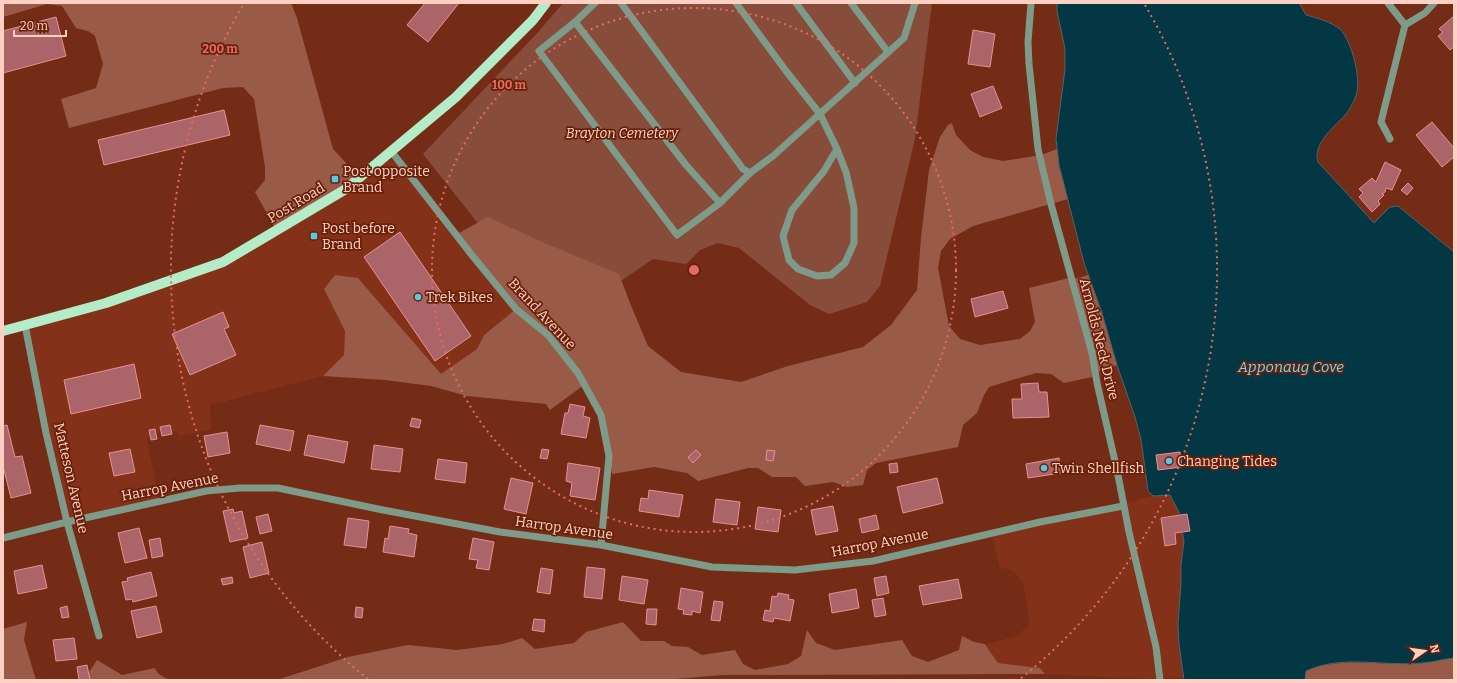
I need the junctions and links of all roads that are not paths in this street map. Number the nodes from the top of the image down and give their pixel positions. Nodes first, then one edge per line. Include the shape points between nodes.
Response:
1 (546, 3) edge
2 (595, 3) edge
3 (621, 3) edge
4 (736, 3) edge
5 (796, 3) edge
6 (851, 3) edge
7 (907, 3) edge
8 (1031, 3) edge
9 (1388, 3) edge
10 (1434, 3) edge
11 (914, 7) edge
12 (575, 22) junction
13 (1405, 25) junction
14 (888, 52) junction
15 (855, 83) junction
16 (820, 114) junction
17 (1390, 139) dead end
18 (837, 149) junction
19 (391, 152) junction
20 (750, 173) junction
21 (720, 203) junction
22 (26, 325) junction
23 (3, 331) edge
24 (1124, 506) junction
25 (68, 522) junction
26 (3, 538) edge
27 (601, 545) junction
28 (99, 636) dead end
29 (1160, 680) edge

1 - 19 main road, Post Road via 533,20 456,97
2 - 12 street
3 - 20 street via 738,163
4 - 16 street
5 - 15 street
6 - 14 street
7 - 11 street
8 - 24 street, Arnolds Neck Drive via 1029,64 1038,149 1092,353
9 - 13 street
10 - 13 street via 1425,13
11 - 14 street via 904,38
12 - 21 street via 686,165
12 - 21 street via 539,51 677,235
13 - 17 street via 1381,122
14 - 15 street
15 - 16 street
16 - 18 street
16 - 20 street
18 - 18 street via 824,171 792,210 783,236 789,260 798,269 817,276 830,275 845,263 854,243 854,208 846,172
19 - 22 main road, Post Road via 346,189 223,262 106,303
19 - 27 street, Brand Avenue via 516,309 548,335 573,368 601,415 609,456
20 - 21 street
22 - 23 main road, Post Road
22 - 25 street, Matteson Avenue via 46,433
24 - 27 street, Harrop Avenue via 1040,522 873,561 795,570 712,567
24 - 29 street, Arnolds Neck Drive via 1156,647
25 - 26 street, Harrop Avenue
25 - 27 street, Harrop Avenue via 206,491 278,488 500,532
25 - 28 street, Matteson Avenue

